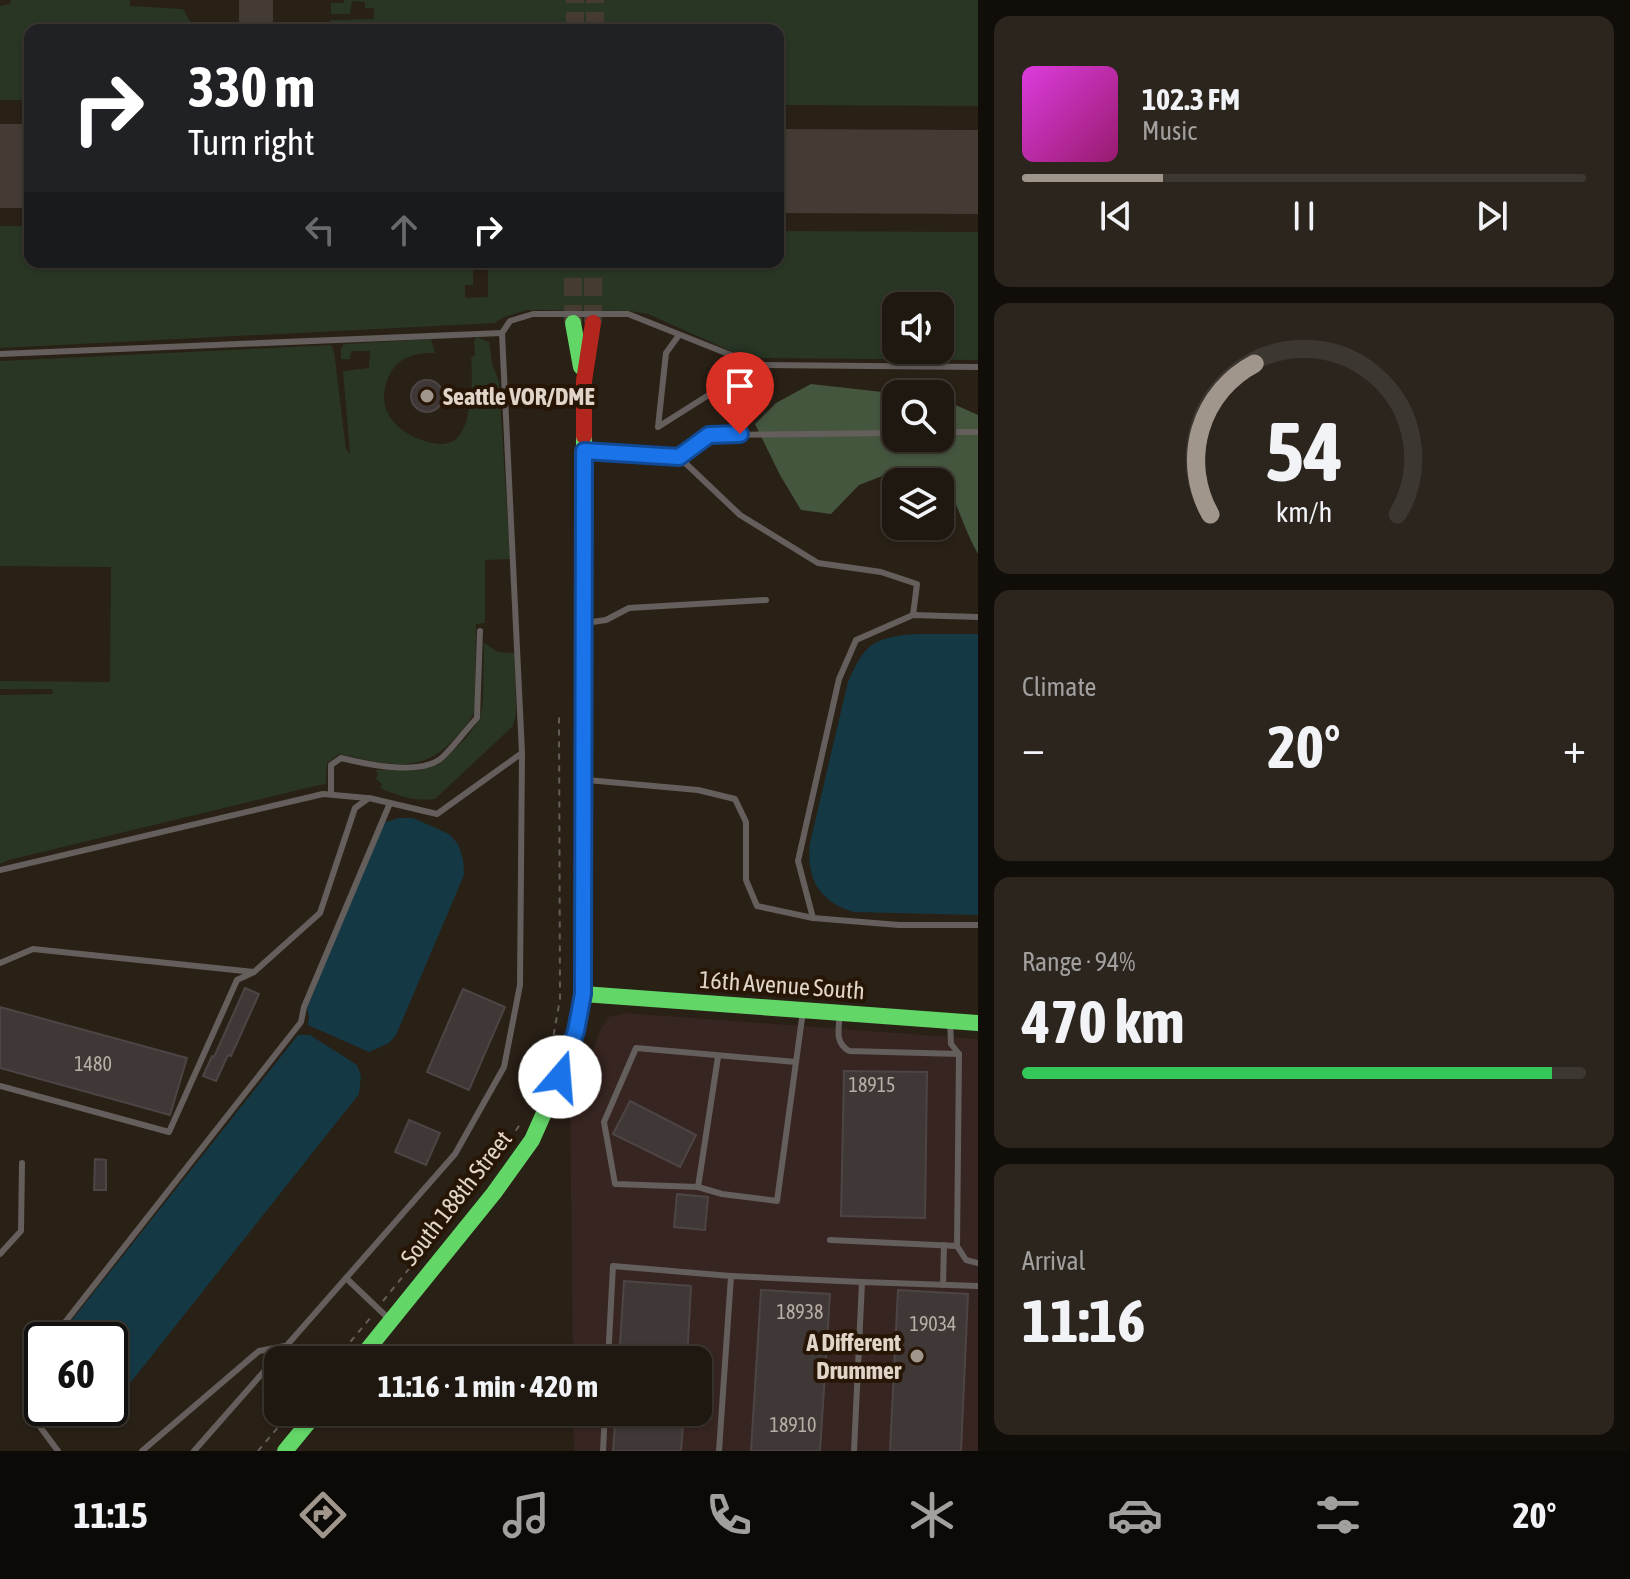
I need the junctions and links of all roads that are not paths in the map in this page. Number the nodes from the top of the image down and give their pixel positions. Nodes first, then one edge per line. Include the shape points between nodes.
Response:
1 (573, 323) tunnel mouth
2 (593, 323) tunnel mouth
3 (502, 333) junction
4 (679, 335) junction
5 (0, 354) edge
6 (756, 365) junction
7 (978, 367) edge
8 (584, 381) junction
9 (954, 432) edge
10 (978, 432) edge
11 (882, 433) edge
12 (584, 451) junction
13 (679, 457) junction
14 (766, 600) dead end
15 (913, 615) junction
16 (978, 617) edge
17 (584, 623) junction
18 (480, 631) dead end
19 (522, 753) junction
20 (583, 779) junction
21 (331, 794) junction
22 (369, 798) junction
23 (390, 803) junction
24 (0, 870) edge
25 (813, 918) junction
26 (978, 925) edge
27 (0, 963) edge
28 (254, 972) junction
29 (583, 994) junction
30 (803, 1011) junction
31 (840, 1013) junction
32 (950, 1021) junction
33 (978, 1023) edge
34 (959, 1054) junction
35 (718, 1057) junction
36 (796, 1062) junction
37 (0, 1086) edge
38 (22, 1163) dead end
39 (698, 1187) junction
40 (830, 1240) dead end
41 (944, 1245) junction
42 (957, 1246) junction
43 (0, 1254) edge
44 (978, 1263) edge
45 (731, 1276) junction
46 (346, 1278) junction
47 (862, 1282) junction
48 (943, 1285) junction
49 (978, 1286) edge
50 (390, 1320) junction
51 (65, 1322) edge
52 (286, 1346) edge
53 (370, 1346) edge
54 (609, 1346) edge
55 (264, 1350) edge
56 (264, 1371) edge
57 (39, 1426) edge
58 (306, 1426) edge
59 (604, 1426) edge
60 (58, 1451) edge
61 (142, 1451) edge
62 (194, 1451) edge
63 (285, 1451) edge
64 (603, 1451) edge
65 (719, 1451) edge
66 (854, 1451) edge

1 - 8 main road, South 188th Street
2 - 8 main road, South 188th Street
3 - 4 lane via 510,321 533,314 628,314
3 - 5 lane
3 - 19 lane
4 - 6 lane
4 - 6 lane via 666,353 658,427
6 - 7 lane
8 - 12 main road, South 188th Street
9 - 10 lane
11 - 13 lane via 709,435
12 - 13 lane
12 - 17 main road, South 188th Street
13 - 15 lane via 740,515 818,563 881,572 917,584
14 - 17 lane via 629,608 606,620
15 - 16 lane
15 - 25 lane via 856,640 839,679 798,861
17 - 20 main road, South 188th Street
18 - 21 lane via 477,718 439,760 421,767 375,767 341,758 331,765
19 - 23 lane via 437,814
19 - 46 lane via 520,985 504,1067 455,1154
20 - 25 lane via 698,790 735,799 746,822 746,880 757,906
20 - 29 main road, South 188th Street
21 - 22 lane
21 - 24 lane
22 - 23 lane
22 - 28 lane via 355,808 320,913
23 - 51 lane via 301,1022
25 - 26 lane
27 - 28 lane via 33,949
28 - 37 lane via 237,980 169,1132
29 - 30 main road, 16th Avenue South
29 - 50 main road, South 188th Street via 560,1077 532,1140
30 - 31 main road, 16th Avenue South
30 - 36 lane
31 - 32 main road, 16th Avenue South
31 - 34 lane via 838,1040 849,1051
32 - 33 main road, 16th Avenue South
32 - 34 lane via 951,1044
34 - 42 lane
35 - 36 lane
35 - 39 lane
35 - 39 lane via 636,1048 604,1122 615,1184
36 - 39 lane via 777,1201
38 - 43 lane via 21,1231
40 - 41 lane
41 - 42 lane
41 - 48 lane
42 - 44 lane via 966,1260
45 - 47 lane
45 - 54 lane via 613,1266
45 - 65 lane
46 - 50 lane
46 - 52 lane
47 - 48 lane
47 - 66 lane
48 - 49 lane
50 - 53 main road, South 188th Street
55 - 61 lane
56 - 62 lane
57 - 60 lane
58 - 63 main road
59 - 64 lane

